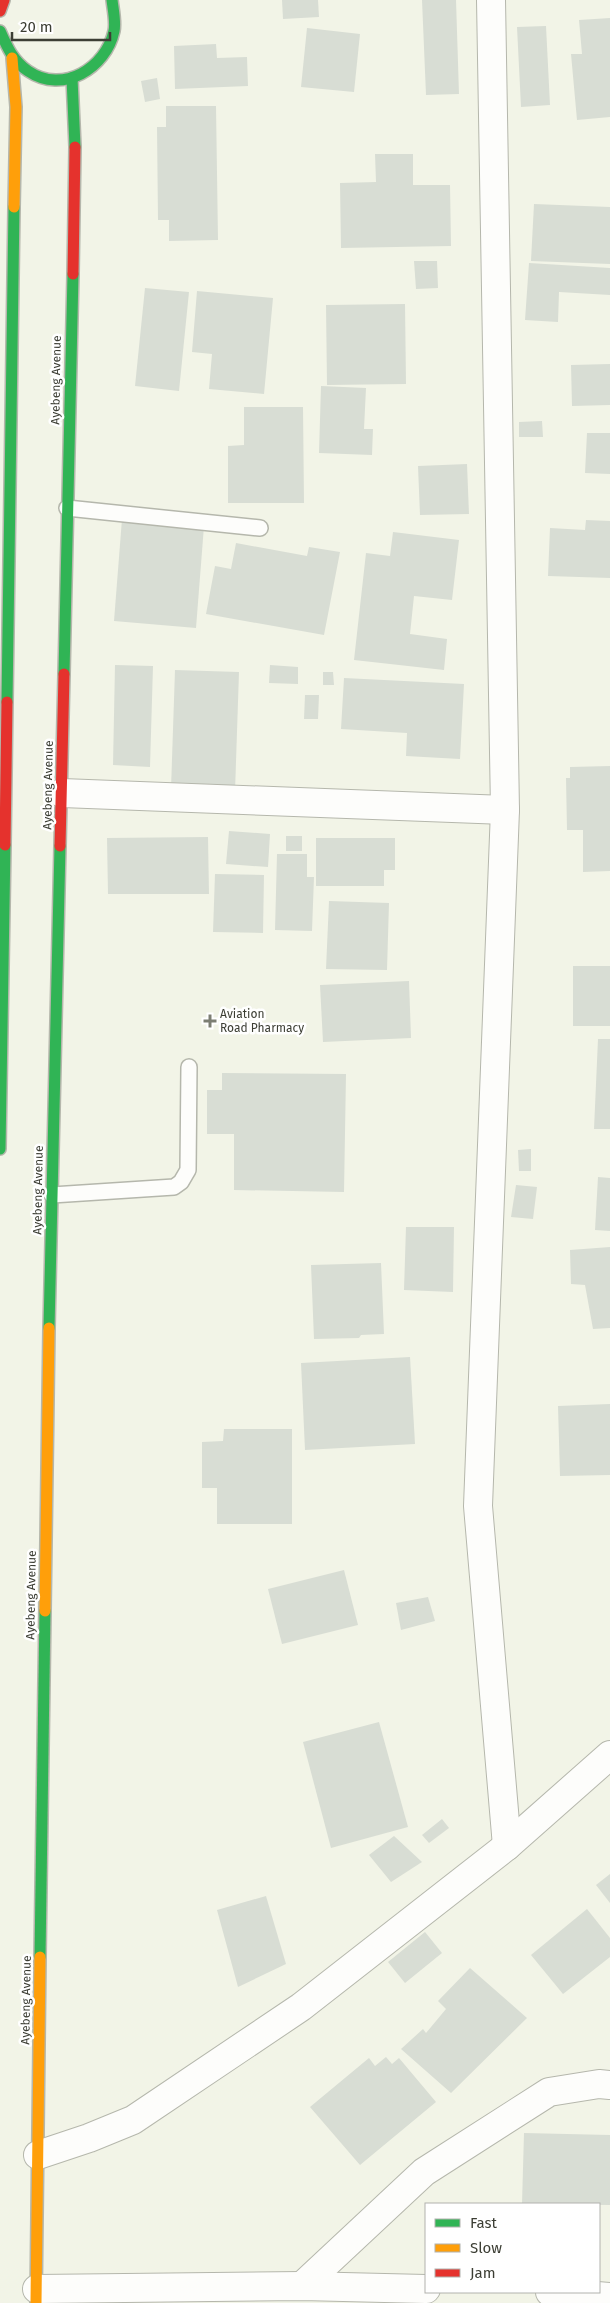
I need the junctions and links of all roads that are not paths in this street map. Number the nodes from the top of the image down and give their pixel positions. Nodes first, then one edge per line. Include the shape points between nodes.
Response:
1 (4, 0) edge
2 (112, 0) edge
3 (490, 0) edge
4 (0, 11) edge
5 (0, 31) edge
6 (2, 44) edge
7 (12, 58) junction
8 (72, 78) junction
9 (67, 508) junction
10 (260, 528) dead end
11 (4, 709) edge
12 (62, 793) junction
13 (505, 810) junction
14 (189, 1067) dead end
15 (0, 1149) edge
16 (52, 1195) junction
17 (610, 1755) edge
18 (507, 1846) junction
19 (610, 2085) edge
20 (38, 2155) junction
21 (302, 2286) junction
22 (425, 2289) edge
23 (562, 2293) edge
24 (36, 2296) edge
25 (610, 2297) edge

1 - 4 street
2 - 8 street via 116,16 110,48 101,62
3 - 13 street
5 - 6 street
6 - 7 street
7 - 8 street via 24,70 39,77
7 - 11 street via 16,107
8 - 9 street, Ayebeng Avenue via 74,122
9 - 10 lane
9 - 12 street, Ayebeng Avenue
11 - 15 street
12 - 13 street
12 - 16 street, Ayebeng Avenue
13 - 18 street via 478,1506
14 - 16 lane via 188,1170 181,1182 174,1187
16 - 20 street, Ayebeng Avenue
17 - 18 street
18 - 20 street via 301,2007 206,2073 132,2120
19 - 21 street via 549,2092 424,2172
20 - 24 street, Ayebeng Avenue
21 - 22 street
21 - 24 street
23 - 25 street

